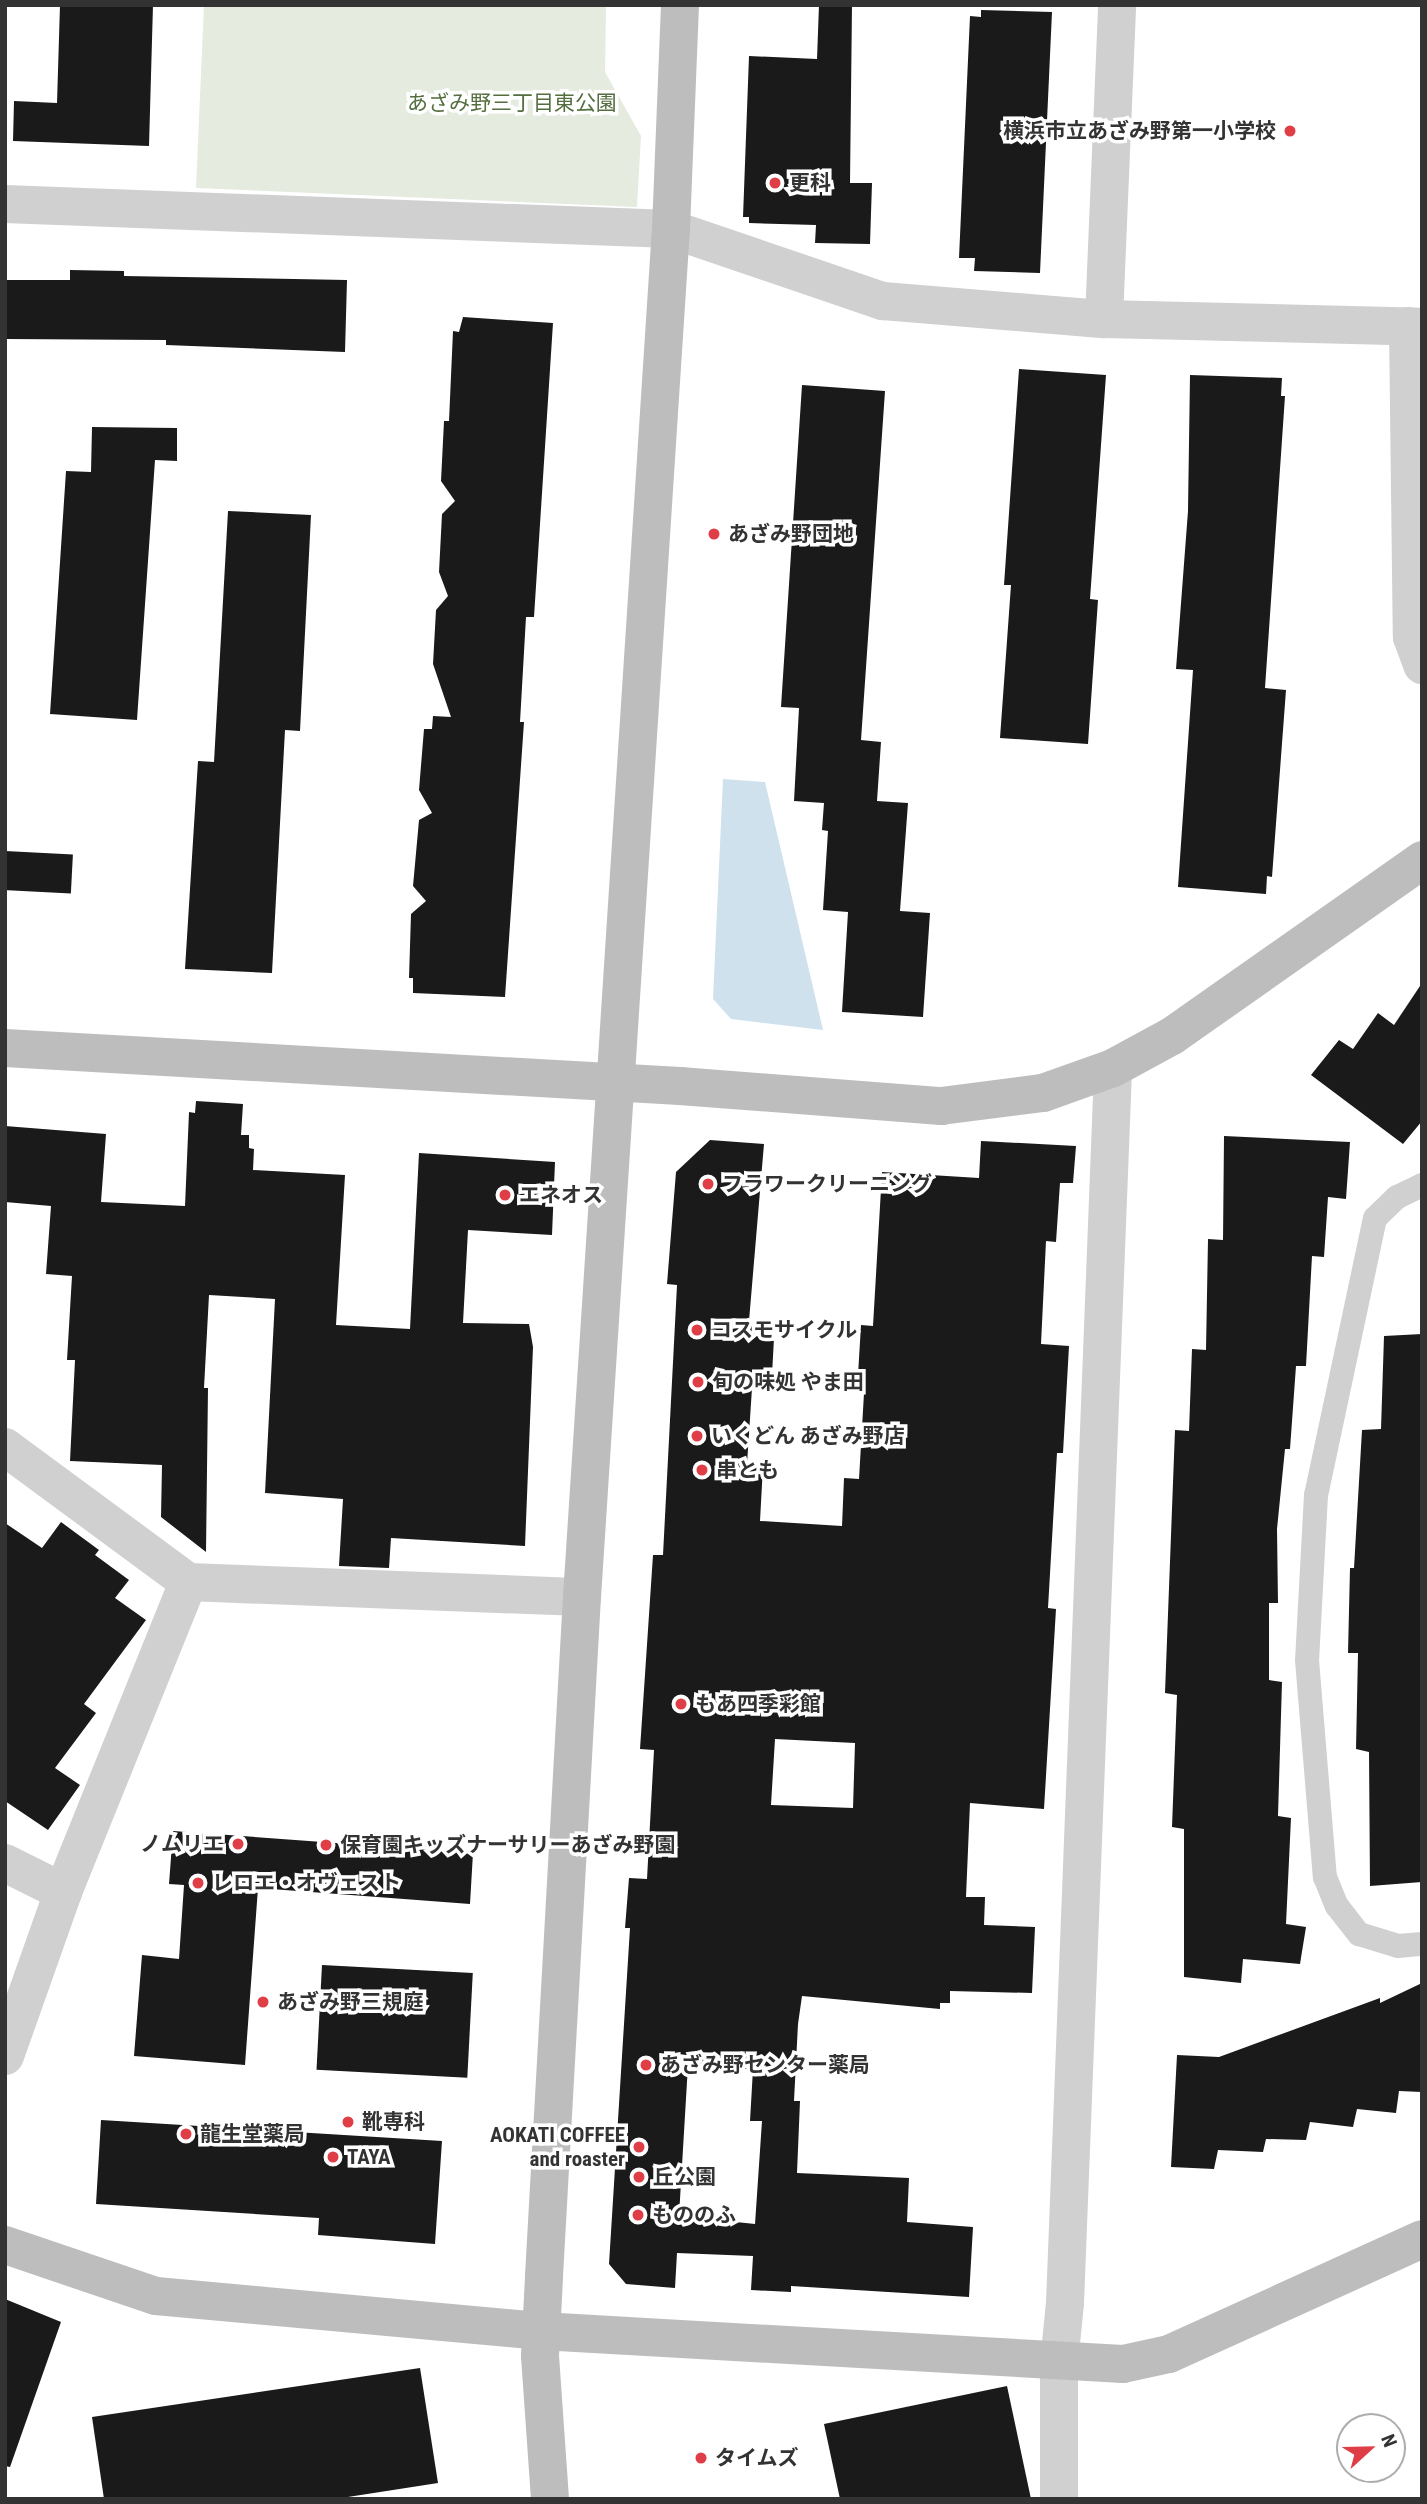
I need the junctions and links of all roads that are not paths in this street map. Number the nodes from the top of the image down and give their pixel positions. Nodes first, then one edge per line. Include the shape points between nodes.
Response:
1 (680, 5) edge
2 (1117, 5) edge
3 (5, 204) edge
4 (671, 229) junction
5 (1104, 318) junction
6 (1415, 327) edge
7 (1422, 665) edge
8 (1422, 860) edge
9 (5, 1048) edge
10 (1113, 1068) junction
11 (616, 1083) junction
12 (1422, 1185) edge
13 (5, 1447) edge
14 (188, 1583) junction
15 (582, 1597) junction
16 (5, 1863) edge
17 (63, 1892) junction
18 (1422, 1944) edge
19 (5, 2056) edge
20 (1422, 2239) edge
21 (5, 2245) edge
22 (541, 2331) junction
23 (1059, 2363) junction
24 (550, 2499) edge
25 (1059, 2499) edge

1 - 4 street
2 - 5 street
3 - 4 street
4 - 5 street via 883,301
4 - 11 street
5 - 6 street
6 - 7 street via 1412,637
8 - 10 street via 1172,1036
9 - 11 street
10 - 11 street via 1043,1093 941,1106
10 - 23 street
11 - 15 street
12 - 18 lane via 1397,1197 1375,1218 1317,1494 1307,1660 1325,1877 1337,1906 1359,1934 1398,1946
13 - 14 street
14 - 15 street
14 - 17 street
15 - 22 street
16 - 17 street
17 - 19 street
20 - 23 street via 1169,2354 1123,2364
21 - 22 street via 156,2296
22 - 23 street
22 - 24 street
23 - 25 street

